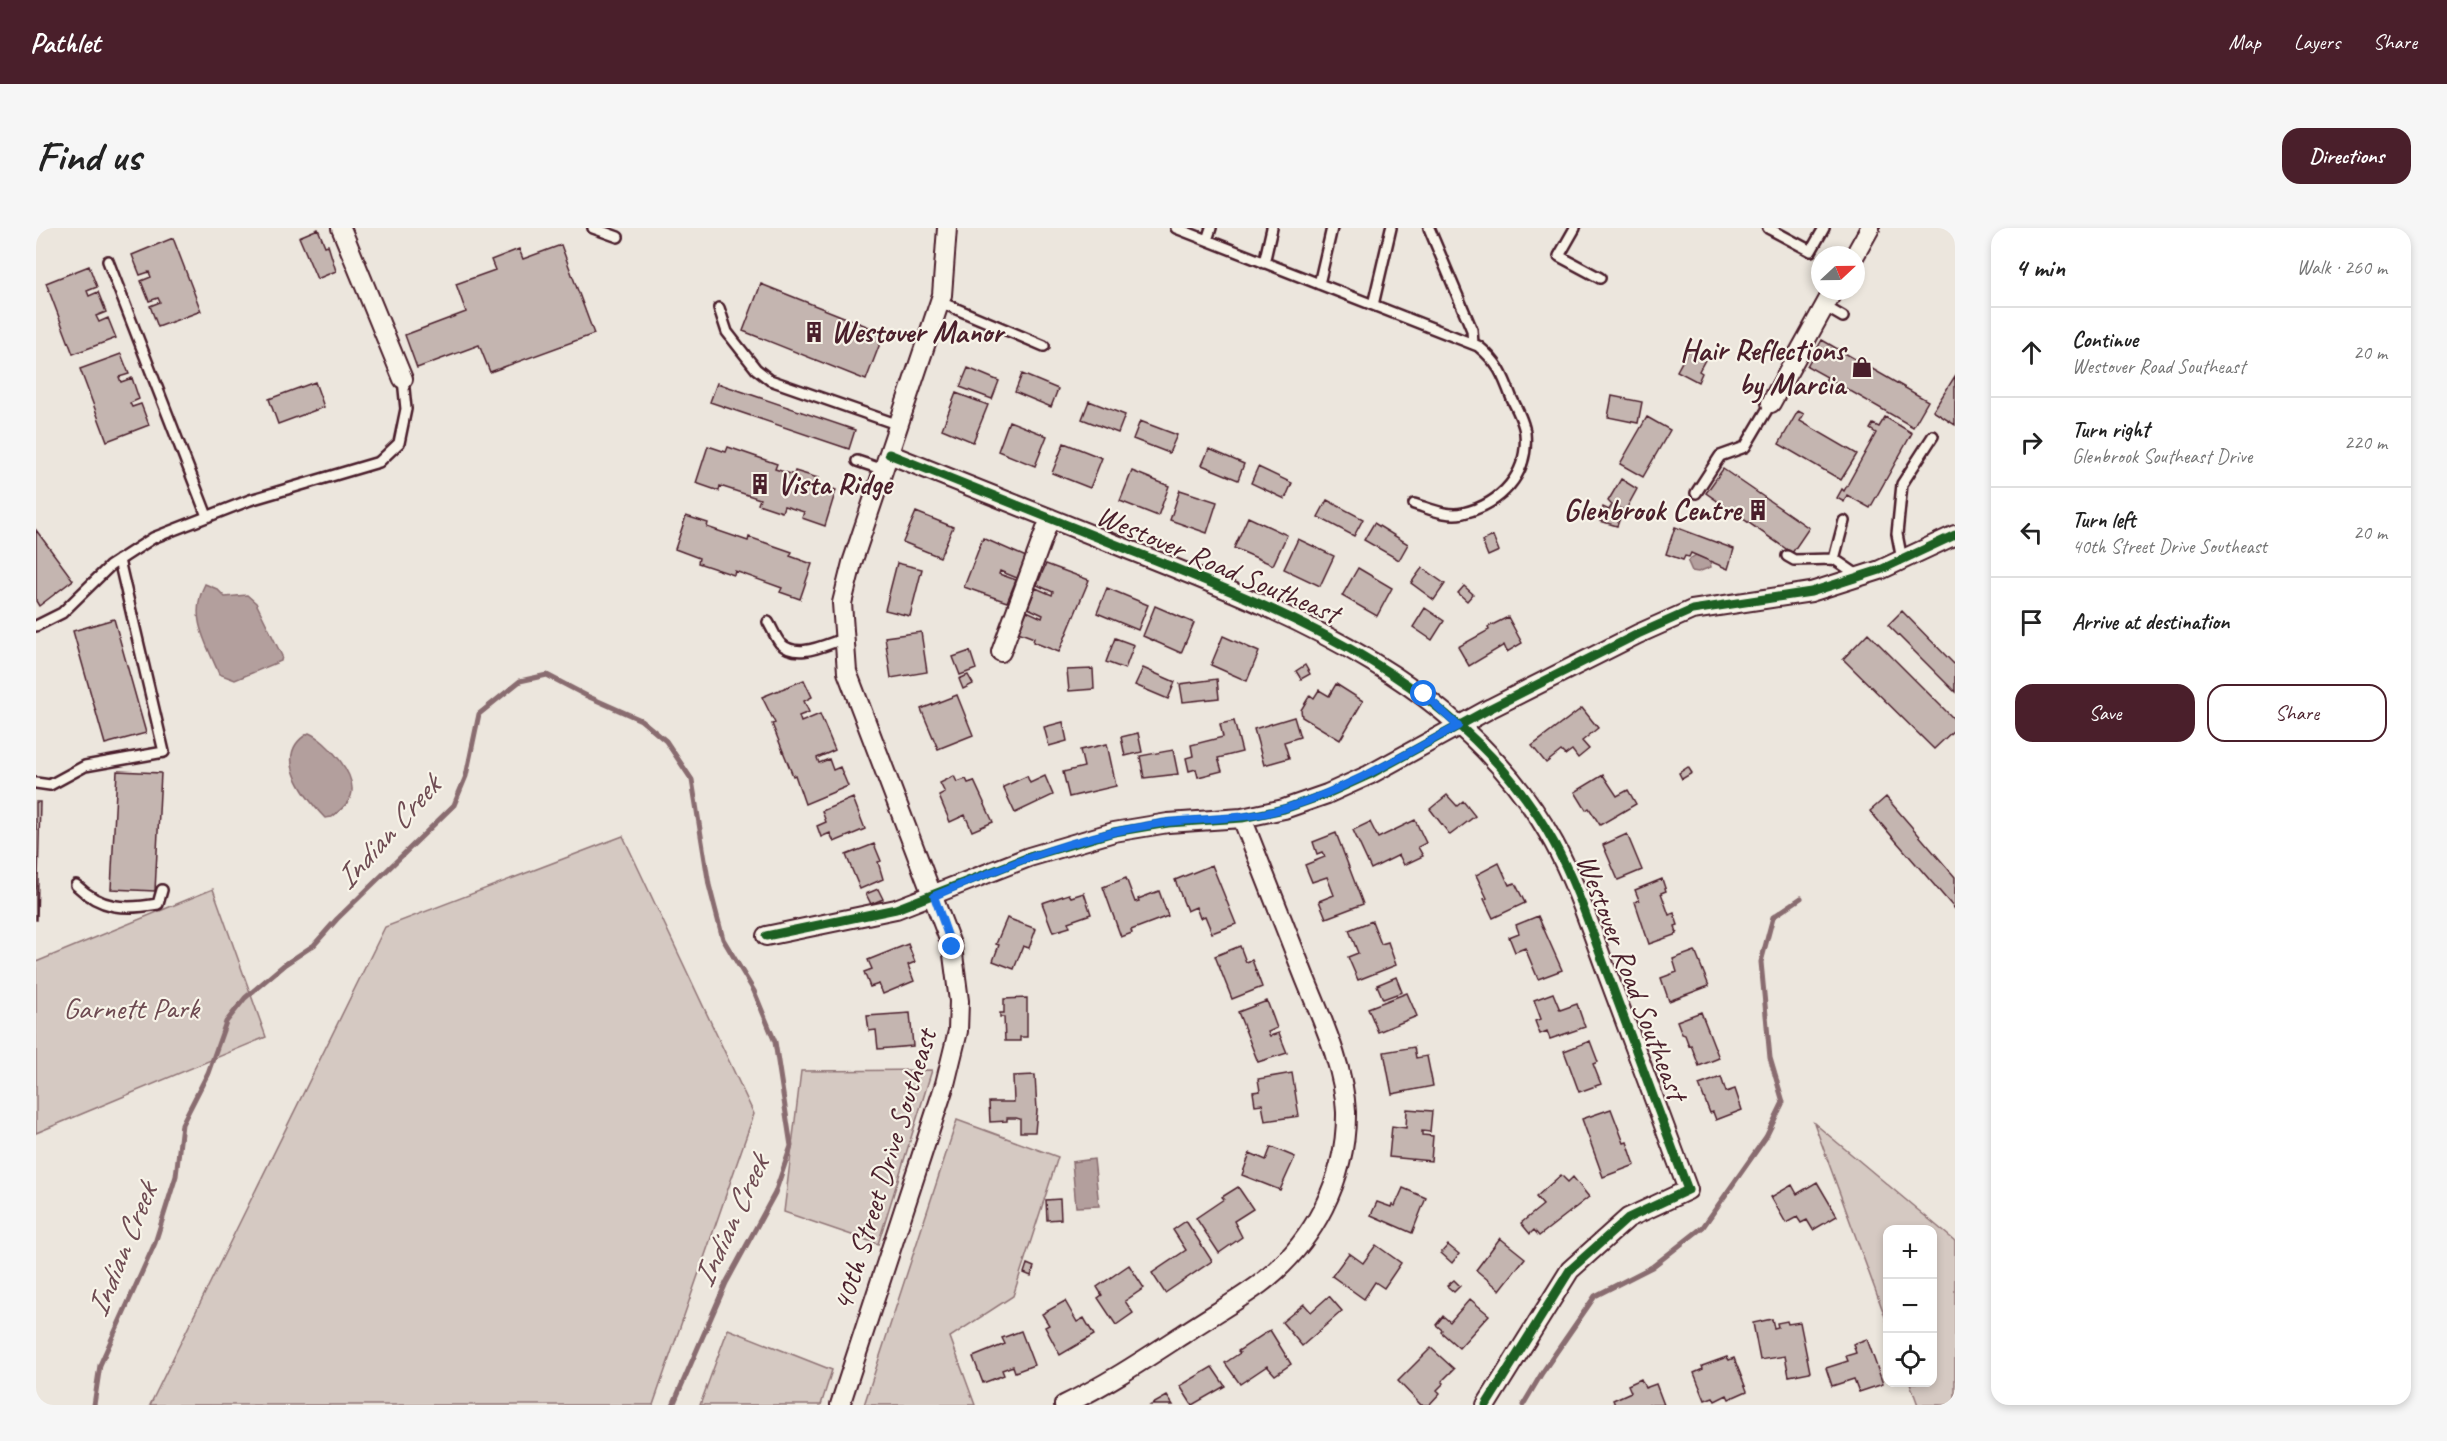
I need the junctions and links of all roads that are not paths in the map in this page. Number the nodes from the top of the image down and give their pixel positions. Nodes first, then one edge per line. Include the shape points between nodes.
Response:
1 (341, 228) edge
2 (593, 228) edge
3 (947, 228) edge
4 (1176, 228) edge
5 (1211, 228) edge
6 (1272, 228) edge
7 (1332, 228) edge
8 (1391, 228) edge
9 (1429, 228) edge
10 (1575, 228) edge
11 (1768, 228) edge
12 (1824, 228) edge
13 (1870, 228) edge
14 (618, 237) dead end
15 (1207, 240) junction
16 (1859, 246) edge
17 (108, 261) dead end
18 (1264, 263) junction
19 (1600, 278) dead end
20 (1319, 284) junction
21 (1828, 300) edge
22 (1830, 300) edge
23 (940, 302) junction
24 (1373, 305) junction
25 (719, 308) dead end
26 (1843, 317) dead end
27 (1473, 344) junction
28 (1044, 345) dead end
29 (403, 379) joint
30 (1770, 403) joint
31 (899, 425) junction
32 (1933, 436) dead end
33 (857, 461) dead end
34 (886, 462) junction
35 (1696, 493) dead end
36 (1413, 504) dead end
37 (207, 516) junction
38 (1050, 518) junction
39 (1844, 521) dead end
40 (1955, 535) edge
41 (1787, 556) dead end
42 (1834, 560) junction
43 (1902, 560) junction
44 (118, 561) junction
45 (1859, 576) junction
46 (768, 622) dead end
47 (36, 626) edge
48 (843, 639) junction
49 (1001, 652) dead end
50 (1458, 726) junction
51 (36, 783) edge
52 (1242, 818) junction
53 (76, 885) dead end
54 (162, 890) dead end
55 (934, 896) junction
56 (766, 936) dead end
57 (840, 1405) edge
58 (1064, 1405) edge
59 (1486, 1405) edge

1 - 29 street
2 - 14 lane
3 - 23 street, 40th Street Drive Southeast
4 - 15 lane
5 - 15 lane
6 - 18 lane
7 - 20 lane
8 - 24 lane
9 - 27 lane via 1472,330
10 - 19 lane via 1559,256
11 - 12 lane via 1811,251
13 - 16 street
15 - 18 lane
17 - 37 lane
18 - 20 lane
20 - 24 lane
21 - 30 street
22 - 26 lane
23 - 28 lane
23 - 31 street, 40th Street Drive Southeast
24 - 27 lane
25 - 31 lane via 727,332 756,369 770,380
27 - 36 lane via 1494,358 1525,431 1520,472 1509,489 1494,500 1462,514
29 - 37 lane via 406,409 399,442 379,462
30 - 35 lane via 1744,447 1720,456
31 - 34 street, 40th Street Drive Southeast
32 - 43 lane via 1902,484 1897,534
33 - 34 lane
34 - 38 street, Westover Road Southeast
34 - 48 street, 40th Street Drive Southeast via 842,603
37 - 44 lane via 153,538
38 - 49 street
38 - 50 street, Westover Road Southeast via 1242,596 1335,639 1424,694
39 - 42 lane
40 - 43 street
41 - 42 lane via 1794,560
42 - 45 lane
43 - 45 street
44 - 47 lane via 62,613
44 - 51 lane via 164,752 85,766 51,785
45 - 50 street via 1812,592 1692,610
46 - 48 lane via 780,643 794,651
48 - 55 street, 40th Street Drive Southeast via 847,672
50 - 52 street via 1327,794
50 - 59 street, Westover Road Southeast via 1521,792 1554,843 1583,908 1688,1190 1628,1218 1570,1270
52 - 55 street via 1168,822 1114,832 1029,857
52 - 58 street via 1329,1038 1340,1077 1346,1112 1339,1166 1313,1229 1261,1283 1128,1370
53 - 54 lane via 90,898 129,907 158,904
55 - 56 street via 897,909
55 - 57 street, 40th Street Drive Southeast via 952,947 959,1001 958,1031 945,1084

